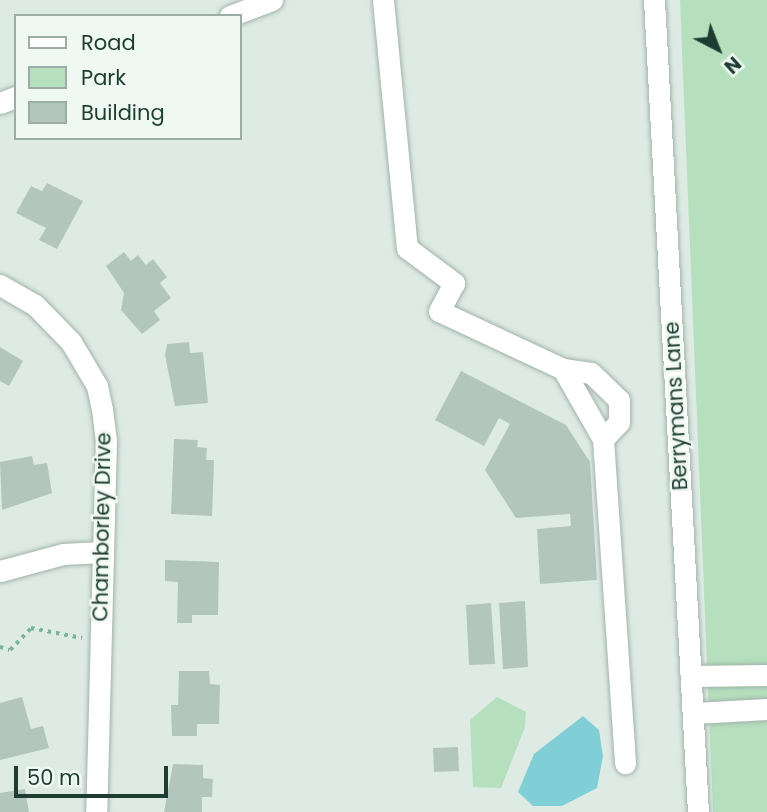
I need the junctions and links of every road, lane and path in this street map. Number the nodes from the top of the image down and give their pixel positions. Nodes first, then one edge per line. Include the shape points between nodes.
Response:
1 (272, 0) edge
2 (383, 0) edge
3 (654, 0) edge
4 (235, 14) edge
5 (0, 285) edge
6 (563, 369) junction
7 (603, 439) junction
8 (102, 552) junction
9 (0, 571) edge
10 (82, 638) dead end
11 (0, 647) edge
12 (767, 674) edge
13 (691, 676) junction
14 (767, 709) edge
15 (694, 713) junction
16 (625, 763) dead end
17 (96, 812) edge
18 (698, 812) edge

1 - 4 street
2 - 6 street via 407,248 454,283 439,311
3 - 13 street, Berrymans Lane
5 - 8 street, Chamborley Drive via 52,319 86,362 97,386 106,440
6 - 7 street
6 - 7 street via 591,373 619,400 619,422
7 - 16 street
8 - 9 street via 63,554
8 - 17 street, Chamborley Drive
10 - 11 path via 32,628 10,650
12 - 13 street
13 - 15 street, Berrymans Lane
14 - 15 street
15 - 18 street, Berrymans Lane

